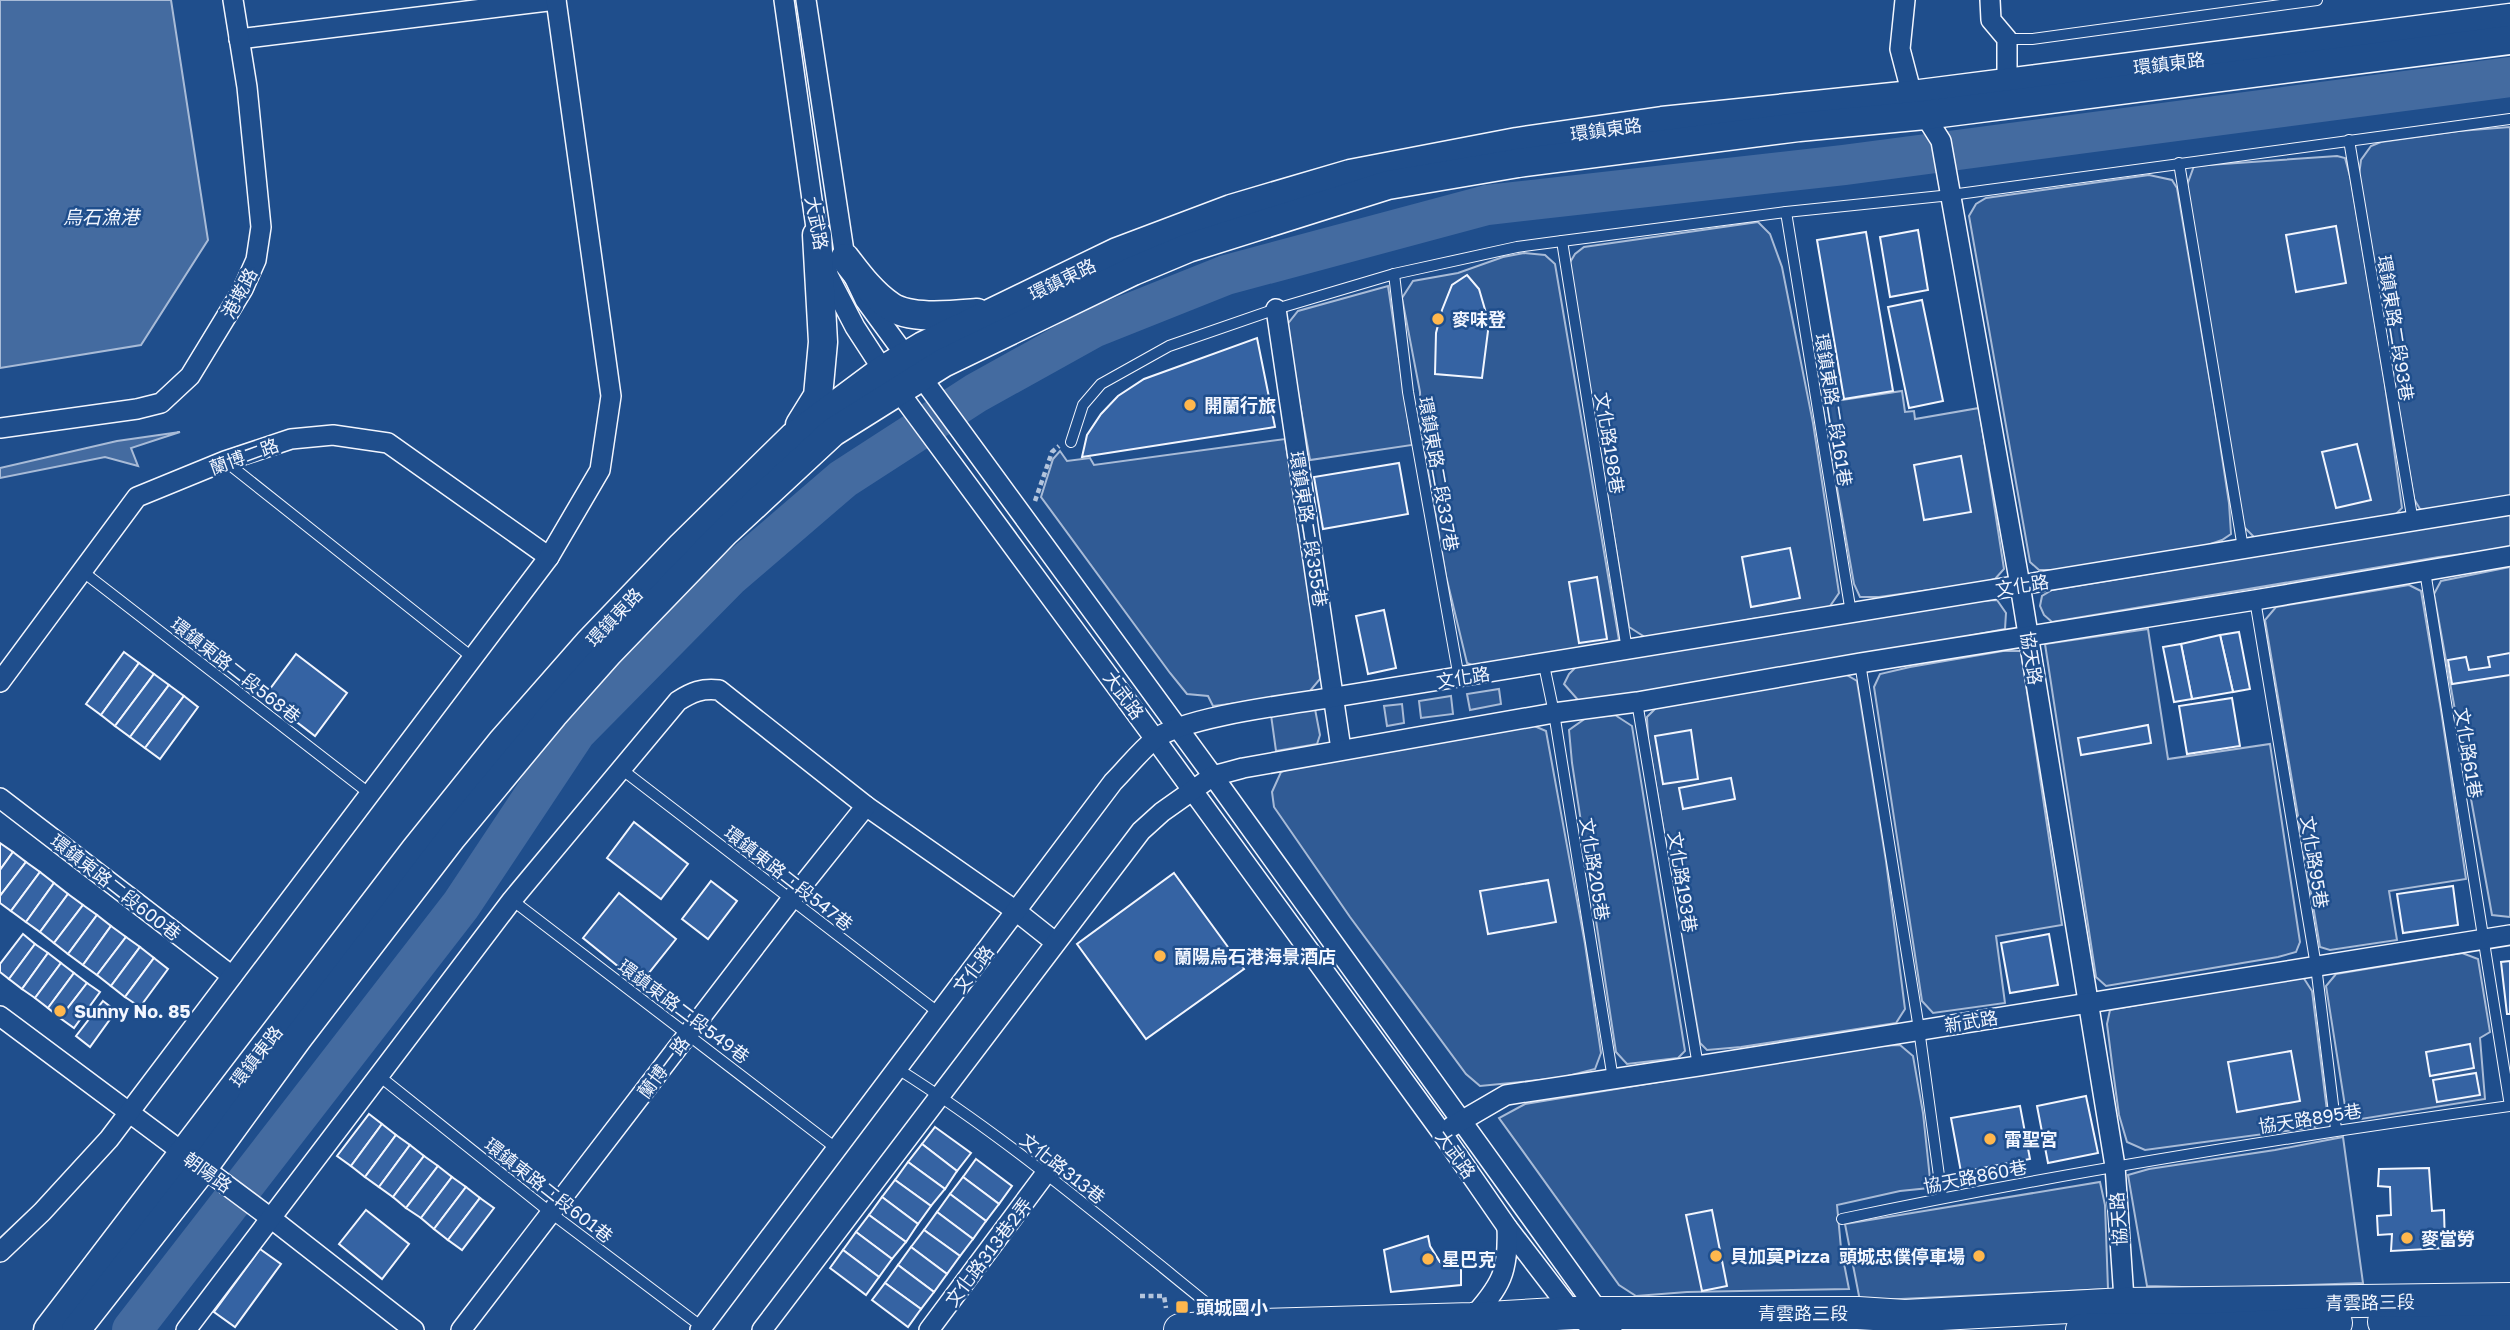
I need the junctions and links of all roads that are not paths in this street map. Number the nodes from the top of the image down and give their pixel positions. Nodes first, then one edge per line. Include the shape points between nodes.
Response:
1 (233, 0) edge
2 (556, 0) edge
3 (784, 0) edge
4 (806, 0) edge
5 (1905, 0) edge
6 (1990, 0) edge
7 (2317, 0) edge
8 (2510, 18) edge
9 (240, 39) junction
10 (2007, 39) junction
11 (2510, 40) edge
12 (2007, 84) junction
13 (1918, 105) junction
14 (2510, 119) edge
15 (2349, 140) junction
16 (2179, 163) junction
17 (1950, 187) junction
18 (1786, 212) junction
19 (817, 235) junction
20 (1562, 241) junction
21 (845, 258) junction
22 (1394, 274) junction
23 (1276, 309) junction
24 (994, 312) junction
25 (908, 382) junction
26 (0, 428) edge
27 (793, 437) junction
28 (1071, 442) road end
29 (225, 461) junction
30 (2510, 505) edge
31 (2413, 522) junction
32 (2243, 548) junction
33 (2510, 556) edge
34 (549, 557) junction
35 (82, 571) junction
36 (2425, 571) junction
37 (2020, 585) junction
38 (2255, 600) junction
39 (1851, 613) junction
40 (2029, 635) junction
41 (1627, 650) junction
42 (473, 658) junction
43 (1860, 663) junction
44 (1544, 665) junction
45 (1459, 678) junction
46 (0, 682) edge
47 (1335, 697) junction
48 (1637, 702) junction
49 (1554, 713) junction
50 (1177, 728) junction
51 (1156, 739) junction
52 (1341, 749) junction
53 (620, 767) junction
54 (1213, 776) junction
55 (1192, 790) junction
56 (370, 794) junction
57 (0, 798) edge
58 (866, 806) junction
59 (512, 900) junction
60 (790, 901) junction
61 (1016, 911) junction
62 (2510, 935) edge
63 (2482, 940) junction
64 (1055, 942) junction
65 (2316, 966) junction
66 (232, 976) junction
67 (2088, 1002) junction
68 (939, 1013) junction
69 (0, 1016) edge
70 (1919, 1030) junction
71 (688, 1034) junction
72 (1698, 1066) junction
73 (898, 1069) junction
74 (378, 1075) junction
75 (1613, 1079) junction
76 (939, 1094) junction
77 (2510, 1106) edge
78 (129, 1113) junction
79 (1460, 1119) junction
80 (2336, 1129) junction
81 (1442, 1133) junction
82 (837, 1149) junction
83 (193, 1161) junction
84 (2115, 1166) junction
85 (1046, 1173) junction
86 (1942, 1198) junction
87 (551, 1213) junction
88 (272, 1219) junction
89 (1842, 1219) dead end
90 (1507, 1227) junction
91 (0, 1252) edge
92 (2510, 1299) edge
93 (1204, 1301) dead end
94 (2126, 1316) junction
95 (1471, 1319) junction
96 (2215, 1321) edge
97 (1596, 1322) edge
98 (2510, 1324) edge
99 (701, 1329) edge
100 (48, 1330) edge
101 (76, 1330) edge
102 (186, 1330) edge
103 (414, 1330) edge
104 (461, 1330) edge
105 (762, 1330) edge
106 (929, 1330) edge
107 (1180, 1330) edge
108 (2082, 1330) edge

1 - 9 street, 港墘路
2 - 9 street
2 - 34 street via 611,396 600,470
3 - 19 street, 大武路
4 - 21 street, 大武路
5 - 13 street, 協天路 via 1900,49
6 - 10 street via 1991,20
7 - 10 lane
8 - 12 street, 環鎮東路
9 - 26 street, 港墘路 via 261,227 256,260 243,289 203,355 190,376 161,403
10 - 12 street
11 - 13 street, 環鎮東路
12 - 13 street, 環鎮東路
13 - 17 street, 協天路 via 1941,141
13 - 24 street, 環鎮東路 via 1662,121 1517,142 1350,174 1231,209 1117,252
13 - 25 street, 環鎮東路 via 1799,127 1518,163 1388,185 1188,248
14 - 15 lane
15 - 16 lane
15 - 31 lane, 環鎮東路二段93巷
16 - 17 lane
16 - 32 lane
17 - 18 lane
17 - 37 street, 協天路
18 - 20 lane
18 - 39 lane, 環鎮東路二段161巷
19 - 25 street, 大武路 via 829,277 855,327
19 - 27 street via 823,342 818,396
20 - 22 lane
20 - 41 lane, 文化路198巷
21 - 24 street via 892,308 932,317
21 - 25 street, 大武路
22 - 23 lane
22 - 45 lane, 環鎮東路二段337巷 via 1408,392
23 - 28 lane via 1169,346 1101,383 1083,405
23 - 47 street, 環鎮東路二段355巷
24 - 25 street, 環鎮東路
25 - 27 street, 環鎮東路
25 - 50 street, 大武路 via 965,439
25 - 51 street, 大武路 via 945,452
25 - 83 street, 環鎮東路 via 823,441 724,533 581,684 452,837 297,1039
27 - 83 street, 環鎮東路 via 589,643 502,742 241,1076
29 - 34 street, 蘭博二路 via 291,439 333,435 388,443
29 - 35 street, 蘭博二路 via 137,497
29 - 42 lane
30 - 31 street, 文化路
31 - 32 street, 文化路
32 - 37 street, 文化路
33 - 36 street
34 - 42 street
35 - 46 street, 蘭博二路
35 - 56 lane, 環鎮東路二段568巷
36 - 38 street
36 - 63 lane, 文化路61巷
37 - 39 street, 文化路
37 - 40 street, 協天路
38 - 40 street
38 - 65 lane, 文化路95巷
39 - 41 street, 文化路
40 - 43 street
40 - 67 street, 協天路
41 - 44 street, 文化路
42 - 56 street
43 - 48 street
43 - 70 lane
44 - 45 street, 文化路
44 - 49 lane, 文化路205巷
45 - 47 street, 文化路
47 - 50 street, 文化路
47 - 52 street, 環鎮東路二段355巷
48 - 49 street
48 - 72 lane, 文化路193巷
49 - 52 street
49 - 75 lane, 文化路205巷
50 - 51 street, 文化路
50 - 54 street, 大武路
51 - 55 street, 大武路
51 - 61 street, 文化路 via 1113,782
52 - 54 street
53 - 58 street via 678,701 707,688 719,690
53 - 59 street
53 - 60 lane, 環鎮東路二段547巷
54 - 55 street
54 - 79 street, 大武路
55 - 64 street via 1140,831
55 - 81 street, 大武路
56 - 66 street
57 - 66 street, 環鎮東路二段600巷
58 - 60 street, 蘭博一路
58 - 61 street
59 - 71 lane, 環鎮東路二段549巷
59 - 74 street
60 - 68 lane, 環鎮東路二段547巷
60 - 71 street, 蘭博一路
61 - 64 street
61 - 68 street, 文化路
62 - 63 street, 新武路
63 - 65 street, 新武路
63 - 77 lane, 文化路61巷
64 - 76 street
65 - 67 street, 新武路
65 - 80 lane, 文化路95巷
66 - 78 street
67 - 70 street, 新武路
67 - 84 street, 協天路
68 - 73 street, 文化路
69 - 78 street, 朝陽路
70 - 72 street, 新武路
70 - 86 lane
71 - 82 lane, 環鎮東路二段549巷
71 - 87 street, 蘭博一路
72 - 75 street, 新武路
73 - 76 lane, 文化路313巷
73 - 82 street, 文化路
74 - 87 lane, 環鎮東路二段601巷
74 - 88 street
75 - 79 street, 新武路 via 1506,1095
76 - 85 lane, 文化路313巷
76 - 105 street
77 - 80 lane, 協天路895巷
78 - 83 street, 朝陽路
78 - 91 street
79 - 81 street, 新武路
79 - 97 street, 大武路
80 - 84 lane, 協天路895巷
81 - 90 street, 大武路
82 - 99 street, 文化路
83 - 88 street, 朝陽路
83 - 100 street, 環鎮東路
83 - 101 street, 環鎮東路
84 - 86 lane, 協天路860巷
84 - 94 street, 協天路
85 - 93 lane, 文化路313巷
85 - 106 street, 文化路313巷2弄
86 - 89 lane, 協天路860巷
87 - 99 lane, 環鎮東路二段601巷
87 - 104 street, 蘭博一路
88 - 102 street
88 - 103 street, 朝陽路
90 - 95 street via 1503,1274 1492,1296
90 - 97 street, 大武路
92 - 96 main road, 青雲路三段
94 - 96 main road, 青雲路三段
94 - 97 main road, 青雲路三段
94 - 108 main road, 青雲路三段
95 - 97 main road, 青雲路三段
95 - 107 main road, 青雲路三段
96 - 98 main road, 青雲路三段

